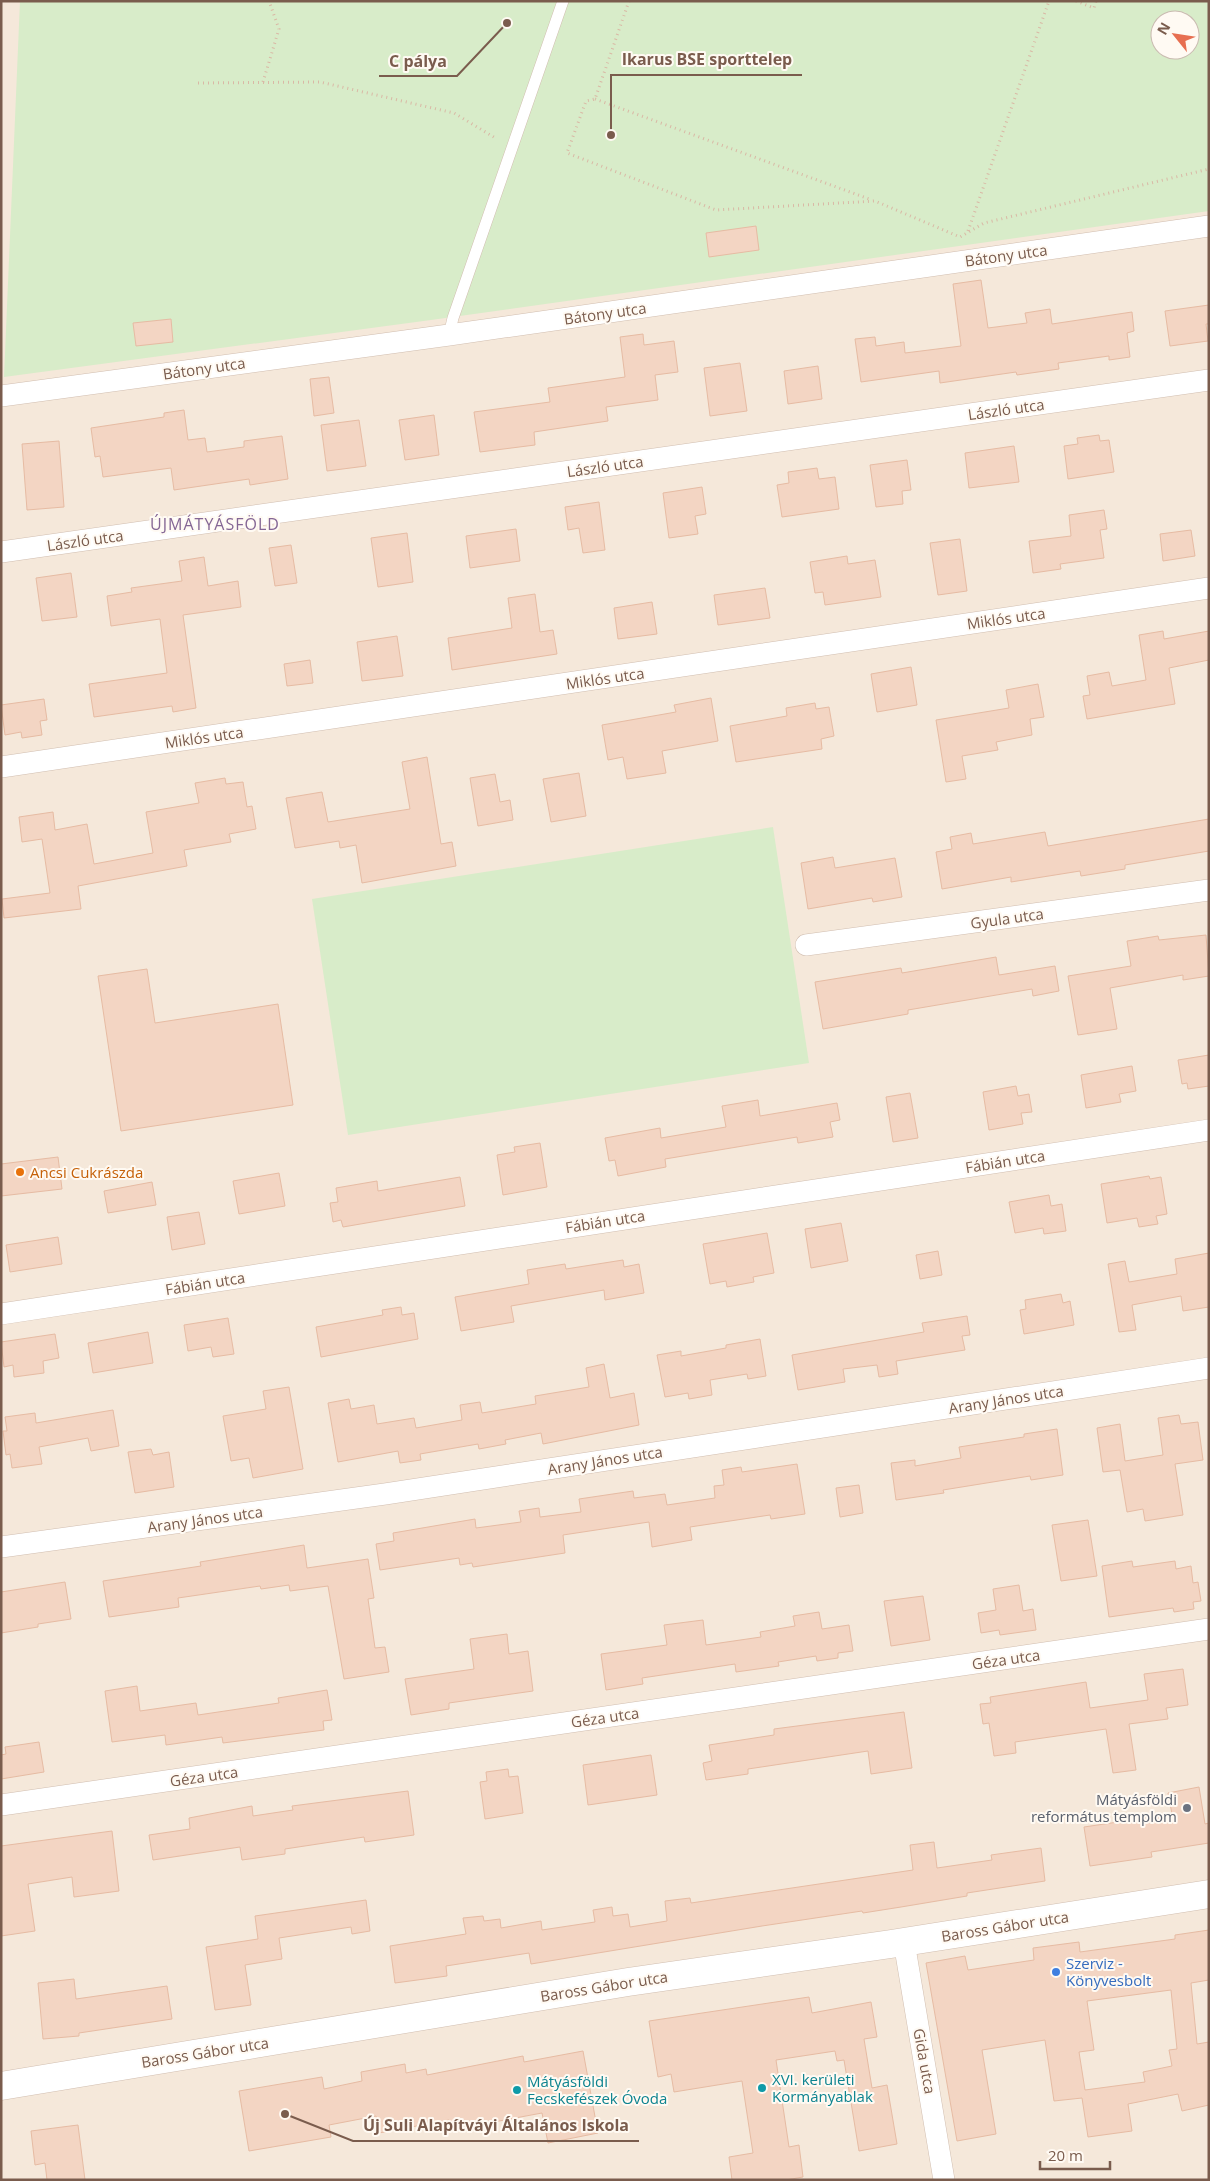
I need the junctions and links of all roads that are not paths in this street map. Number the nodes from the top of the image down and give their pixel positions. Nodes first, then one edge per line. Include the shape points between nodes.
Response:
1 (564, 1) edge
2 (1209, 226) edge
3 (450, 335) junction
4 (1209, 380) edge
5 (1, 396) edge
6 (1, 552) edge
7 (1209, 588) edge
8 (1, 767) edge
9 (1209, 890) edge
10 (806, 945) dead end
11 (1209, 1130) edge
12 (1, 1314) edge
13 (1209, 1368) edge
14 (1, 1547) edge
15 (1209, 1629) edge
16 (1, 1805) edge
17 (1209, 1894) edge
18 (904, 1942) junction
19 (1, 2086) edge
20 (944, 2180) edge

1 - 3 lane via 453,318
2 - 3 street, Bátony utca
3 - 5 street, Bátony utca
4 - 6 street, László utca
7 - 8 street, Miklós utca
9 - 10 street, Gyula utca
11 - 12 street, Fábián utca
13 - 14 street, Arany János utca via 385,1494
15 - 16 street, Géza utca
17 - 18 street, Baross Gábor utca
18 - 19 street, Baross Gábor utca via 628,1982
18 - 20 street, Gida utca

